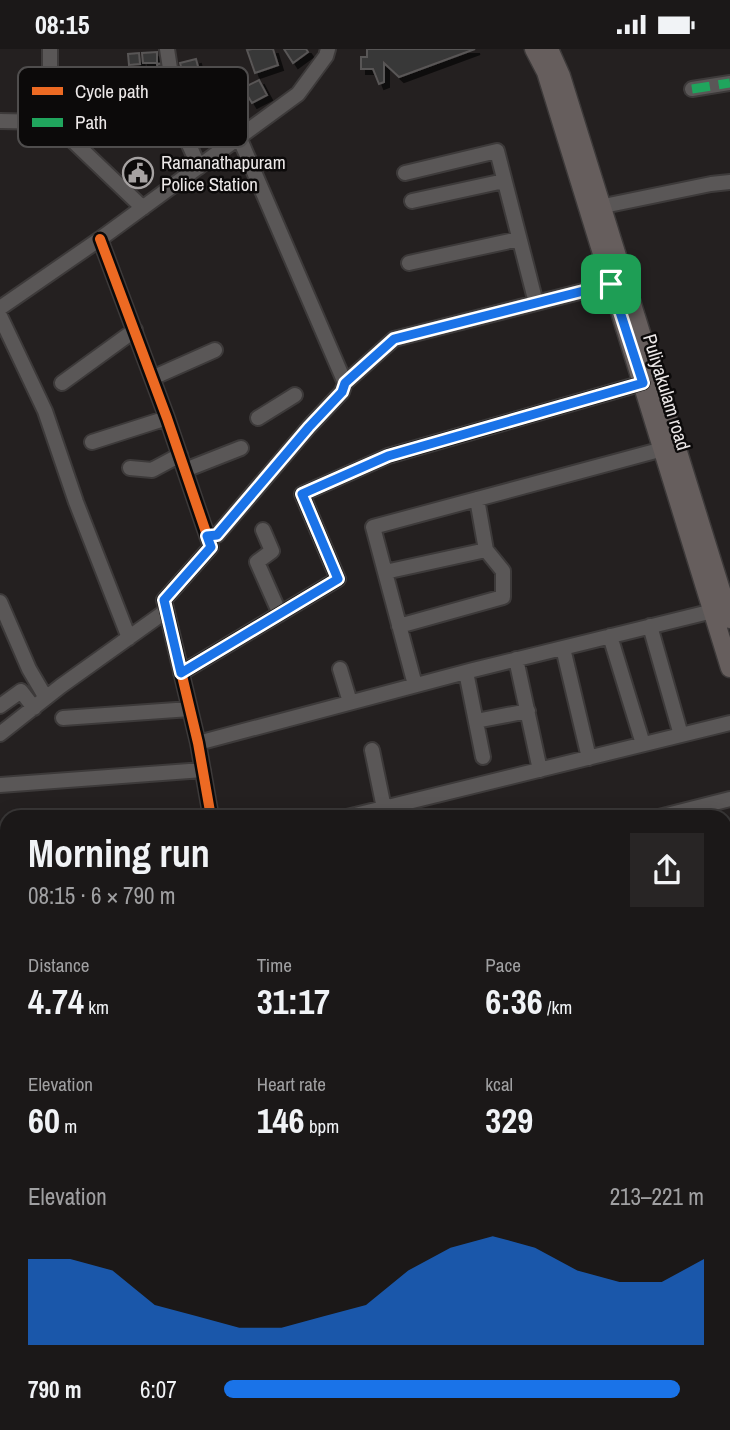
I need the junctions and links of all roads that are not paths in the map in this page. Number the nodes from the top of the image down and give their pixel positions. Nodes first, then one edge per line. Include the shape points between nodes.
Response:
1 (50, 49) edge
2 (167, 49) edge
3 (328, 49) edge
4 (534, 49) edge
5 (549, 49) edge
6 (50, 67) edge
7 (170, 67) edge
8 (730, 83) edge
9 (692, 89) dead end
10 (0, 121) edge
11 (18, 121) edge
12 (248, 130) edge
13 (79, 147) edge
14 (189, 147) edge
15 (225, 147) edge
16 (243, 147) edge
17 (198, 167) junction
18 (405, 173) dead end
19 (505, 181) junction
20 (730, 182) edge
21 (412, 201) dead end
22 (595, 207) junction
23 (143, 208) junction
24 (100, 239) junction
25 (519, 239) junction
26 (409, 263) dead end
27 (611, 284) junction
28 (536, 303) junction
29 (0, 308) edge
30 (0, 316) edge
31 (135, 330) junction
32 (215, 350) dead end
33 (152, 378) junction
34 (62, 383) dead end
35 (345, 383) junction
36 (643, 383) junction
37 (295, 394) dead end
38 (167, 418) junction
39 (258, 418) dead end
40 (92, 442) dead end
41 (241, 448) dead end
42 (663, 449) junction
43 (180, 456) junction
44 (130, 468) dead end
45 (185, 470) junction
46 (477, 499) junction
47 (263, 530) dead end
48 (207, 536) junction
49 (486, 550) junction
50 (385, 572) junction
51 (0, 602) edge
52 (166, 611) junction
53 (713, 611) junction
54 (280, 614) junction
55 (730, 619) edge
56 (399, 626) junction
57 (650, 626) junction
58 (610, 636) junction
59 (129, 638) junction
60 (563, 647) junction
61 (516, 659) junction
62 (340, 669) dead end
63 (730, 669) edge
64 (466, 672) junction
65 (181, 673) junction
66 (415, 685) junction
67 (46, 698) junction
68 (350, 702) junction
69 (0, 706) edge
70 (34, 708) junction
71 (190, 709) junction
72 (528, 711) junction
73 (63, 718) dead end
74 (476, 721) junction
75 (730, 723) edge
76 (0, 734) edge
77 (681, 735) junction
78 (198, 743) junction
79 (643, 744) junction
80 (372, 750) dead end
81 (483, 757) dead end
82 (589, 758) junction
83 (203, 770) junction
84 (540, 770) junction
85 (0, 785) edge
86 (730, 799) edge
87 (384, 808) junction
88 (210, 810) edge
89 (376, 810) edge
90 (687, 810) edge

1 - 6 street
2 - 7 street
3 - 12 street via 298,94
4 - 22 main road, Puliyakulam road
5 - 22 main road, Puliyakulam road via 561,76
8 - 9 street
10 - 11 street
13 - 23 street
14 - 17 street
15 - 17 street
16 - 35 street
17 - 23 street
18 - 19 street via 497,151
19 - 21 street
19 - 25 street
20 - 22 street
22 - 27 main road, Puliyakulam road
22 - 55 main road, Puliyakulam road
23 - 24 street
24 - 29 street
24 - 31 street
25 - 26 street
25 - 28 street
27 - 28 street
27 - 36 main road, Puliyakulam road
28 - 35 street via 394,339
30 - 59 street via 45,411
31 - 33 street
31 - 34 street
32 - 33 street
33 - 38 street
35 - 48 street via 342,392 217,535
36 - 42 main road, Puliyakulam road
36 - 54 street via 388,456 302,494 338,579
37 - 39 street
38 - 40 street
38 - 43 street
41 - 45 street
42 - 46 street
42 - 53 main road, Puliyakulam road
43 - 44 street via 152,470
43 - 45 street
45 - 48 street
46 - 49 street
46 - 50 street via 373,527
47 - 54 street via 272,551 257,562
48 - 52 street via 211,547 164,600
49 - 50 street
49 - 56 street via 503,571 503,597
50 - 56 street
51 - 67 street
52 - 59 street
52 - 65 street
53 - 57 street
53 - 63 main road, Puliyakulam road
54 - 65 street
56 - 66 street
57 - 58 street
57 - 77 street
58 - 60 street
58 - 79 street
59 - 67 street
60 - 61 street
60 - 82 street
61 - 64 street
61 - 72 street
62 - 68 street
64 - 66 street
64 - 74 street
65 - 71 street
66 - 68 street
67 - 70 street
68 - 78 street
69 - 70 street via 21,691
70 - 76 street
71 - 73 street
71 - 78 street
72 - 74 street
72 - 84 street
74 - 81 street
75 - 77 street
77 - 79 street
78 - 83 street
79 - 82 street
80 - 87 street
82 - 84 street
83 - 85 street
83 - 88 street
84 - 87 street
86 - 90 street
87 - 89 street

